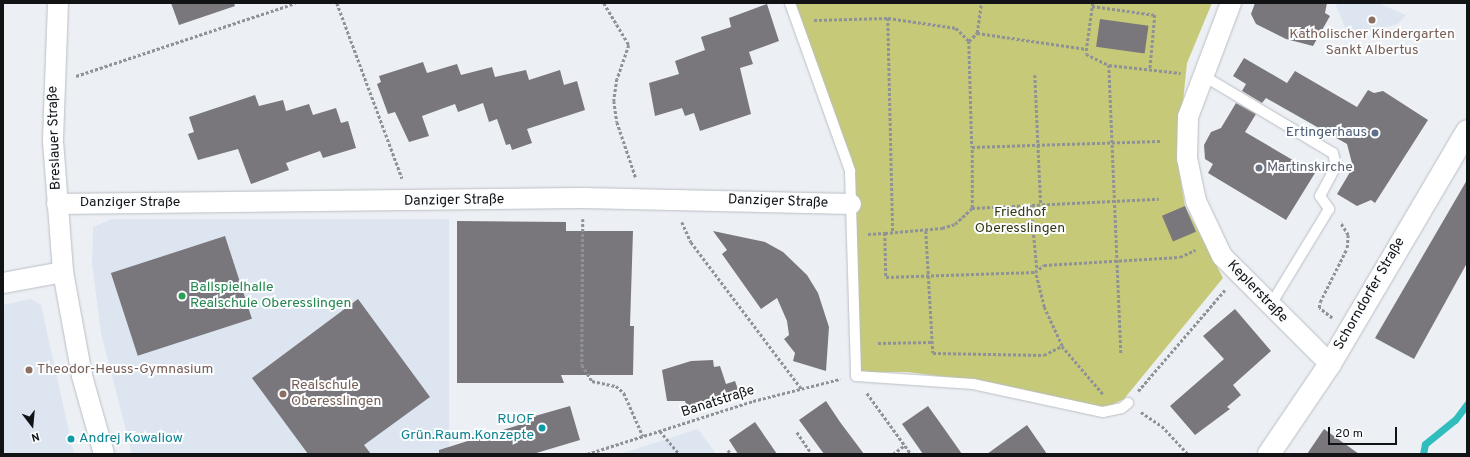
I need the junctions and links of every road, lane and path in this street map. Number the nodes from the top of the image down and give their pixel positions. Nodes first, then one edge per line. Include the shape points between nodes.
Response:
1 (58, 3) edge
2 (295, 3) edge
3 (337, 3) edge
4 (604, 3) edge
5 (790, 3) edge
6 (981, 3) edge
7 (1231, 3) edge
8 (1093, 5) edge
9 (888, 18) junction
10 (798, 21) junction
11 (977, 33) junction
12 (969, 41) junction
13 (1087, 49) junction
14 (1109, 66) junction
15 (1150, 70) junction
16 (1035, 75) dead end
17 (1202, 77) junction
18 (53, 83) junction
19 (1467, 131) edge
20 (1160, 141) dead end
21 (1112, 143) junction
22 (1038, 146) junction
23 (972, 148) junction
24 (583, 198) junction
25 (643, 199) junction
26 (1159, 199) dead end
27 (680, 200) junction
28 (1115, 201) junction
29 (403, 202) junction
30 (57, 204) junction
31 (851, 204) junction
32 (1031, 205) junction
33 (1041, 205) junction
34 (972, 208) junction
35 (1329, 209) junction
36 (926, 231) junction
37 (893, 233) junction
38 (885, 234) junction
39 (853, 235) junction
40 (1213, 241) junction
41 (1117, 260) junction
42 (1037, 268) junction
43 (63, 272) junction
44 (1035, 272) junction
45 (1239, 275) junction
46 (929, 276) junction
47 (3, 283) edge
48 (1270, 306) junction
49 (1351, 327) junction
50 (932, 342) junction
51 (878, 343) dead end
52 (1062, 346) junction
53 (1121, 354) dead end
54 (1330, 364) junction
55 (856, 376) junction
56 (801, 388) junction
57 (1104, 395) dead end
58 (1128, 403) junction
59 (660, 431) junction
60 (797, 432) dead end
61 (643, 436) junction
62 (904, 445) junction
63 (728, 450) dead end
64 (104, 454) edge
65 (587, 454) edge
66 (679, 454) edge
67 (731, 454) edge
68 (812, 454) edge
69 (892, 454) edge
70 (911, 454) edge
71 (1188, 454) edge
72 (1269, 454) edge

1 - 18 street, Breslauer Straße
2 - 18 path
3 - 29 path via 402,174
4 - 25 path via 629,45 617,79 614,100 617,122
5 - 10 lane
6 - 11 path
7 - 17 street, Keplerstraße
8 - 13 path
8 - 15 path via 1155,15
9 - 10 path
9 - 12 path via 956,28
9 - 37 path
10 - 31 lane via 817,85 847,158
11 - 12 path
11 - 13 path
12 - 23 path
13 - 14 path via 1086,54
14 - 15 path
14 - 21 path
15 - 17 path
16 - 22 path
17 - 35 lane via 1333,153 1336,166 1320,196
17 - 40 street, Keplerstraße via 1188,116 1187,158 1196,201
18 - 30 street, Breslauer Straße
19 - 49 main road, Schorndorfer Straße
20 - 21 path
21 - 22 path
21 - 28 path
22 - 23 path
22 - 33 path
23 - 34 path
24 - 25 street, Danziger Straße
24 - 29 street, Danziger Straße
24 - 61 path via 582,364 592,381 616,386 624,393
25 - 27 street, Danziger Straße
26 - 28 path
27 - 31 street, Danziger Straße
27 - 56 path via 685,234
28 - 33 path
28 - 41 path
29 - 30 street, Danziger Straße
30 - 43 street, Breslauer Straße
31 - 39 lane
32 - 33 path
32 - 34 path
32 - 42 path
34 - 36 path via 955,224
35 - 48 lane
35 - 49 path via 1349,241 1320,308
36 - 37 path
36 - 46 path
37 - 38 path
38 - 39 path
38 - 46 path via 886,277
39 - 55 lane
40 - 41 path via 1180,257
40 - 45 street, Keplerstraße
41 - 42 path
41 - 53 path
42 - 44 path
43 - 47 street
43 - 64 street, Breslauer Straße via 82,376
44 - 46 path
44 - 52 path via 1044,307
45 - 48 street, Keplerstraße
45 - 58 path
46 - 50 path
48 - 54 street, Keplerstraße
49 - 54 main road, Schorndorfer Straße
50 - 51 path
50 - 52 path via 932,353 1044,355
52 - 57 path
54 - 72 main road, Schorndorfer Straße
55 - 56 path, Banatstraße
55 - 58 lane via 973,384 1103,412 1112,412
55 - 62 path
56 - 59 path, Banatstraße
58 - 71 path via 1162,426
59 - 61 path, Banatstraße
59 - 66 path
60 - 68 path
61 - 65 path, Banatstraße
62 - 69 path
62 - 70 path
63 - 67 path

